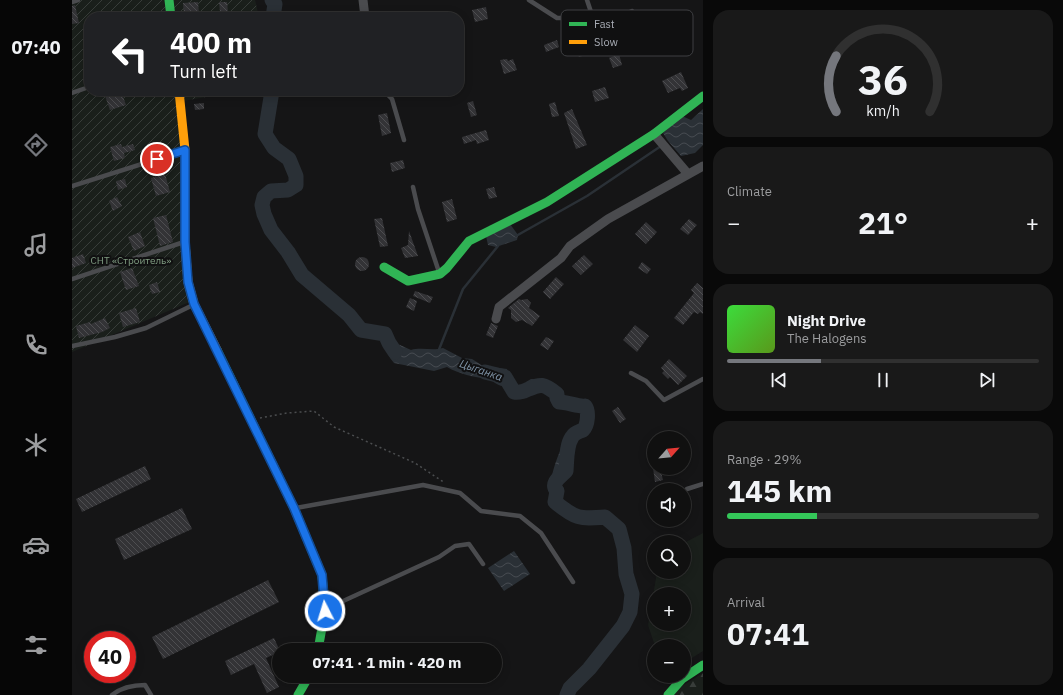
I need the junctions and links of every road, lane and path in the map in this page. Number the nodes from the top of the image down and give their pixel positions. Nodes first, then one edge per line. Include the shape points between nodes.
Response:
1 (78, 0) edge
2 (169, 0) edge
3 (363, 0) edge
4 (529, 0) edge
5 (587, 0) edge
6 (72, 2) edge
7 (590, 10) edge
8 (170, 12) edge
9 (364, 12) edge
10 (561, 18) edge
11 (84, 89) edge
12 (72, 93) edge
13 (180, 96) edge
14 (389, 96) edge
15 (703, 96) edge
16 (654, 134) junction
17 (404, 140) dead end
18 (185, 150) junction
19 (703, 166) edge
20 (688, 174) junction
21 (72, 186) edge
22 (412, 187) dead end
23 (185, 242) junction
24 (384, 267) dead end
25 (440, 274) junction
26 (72, 279) edge
27 (194, 304) junction
28 (496, 319) dead end
29 (72, 346) edge
30 (631, 373) dead end
31 (703, 379) edge
32 (250, 420) junction
33 (447, 484) dead end
34 (703, 484) edge
35 (691, 488) edge
36 (294, 508) junction
37 (484, 564) dead end
38 (573, 582) dead end
39 (324, 599) junction
40 (320, 643) edge
41 (703, 665) edge
42 (305, 683) edge
43 (112, 695) edge
44 (151, 695) edge
45 (298, 695) edge
46 (668, 695) edge

1 - 6 lane
2 - 8 street
3 - 9 street
4 - 10 lane
5 - 7 lane
11 - 12 lane
13 - 18 street
14 - 17 lane
15 - 16 street
16 - 20 street
16 - 25 street via 546,202 469,241
18 - 21 lane
18 - 23 street
19 - 20 street
20 - 28 street via 608,219 570,246 561,258 499,307
22 - 25 lane
23 - 26 lane
23 - 27 street via 188,282
24 - 25 street via 408,281
27 - 29 lane via 146,328
27 - 32 street
30 - 31 lane via 646,381 664,400
32 - 33 path via 314,410 334,427 415,463
32 - 36 street
34 - 35 lane
36 - 38 lane via 423,485 460,492 481,511 520,516 541,533
36 - 39 street via 322,575
37 - 39 lane via 469,544 455,546 439,557 341,602
39 - 40 street via 325,611
41 - 46 street via 682,679
42 - 45 street
43 - 44 lane via 133,685 145,685

